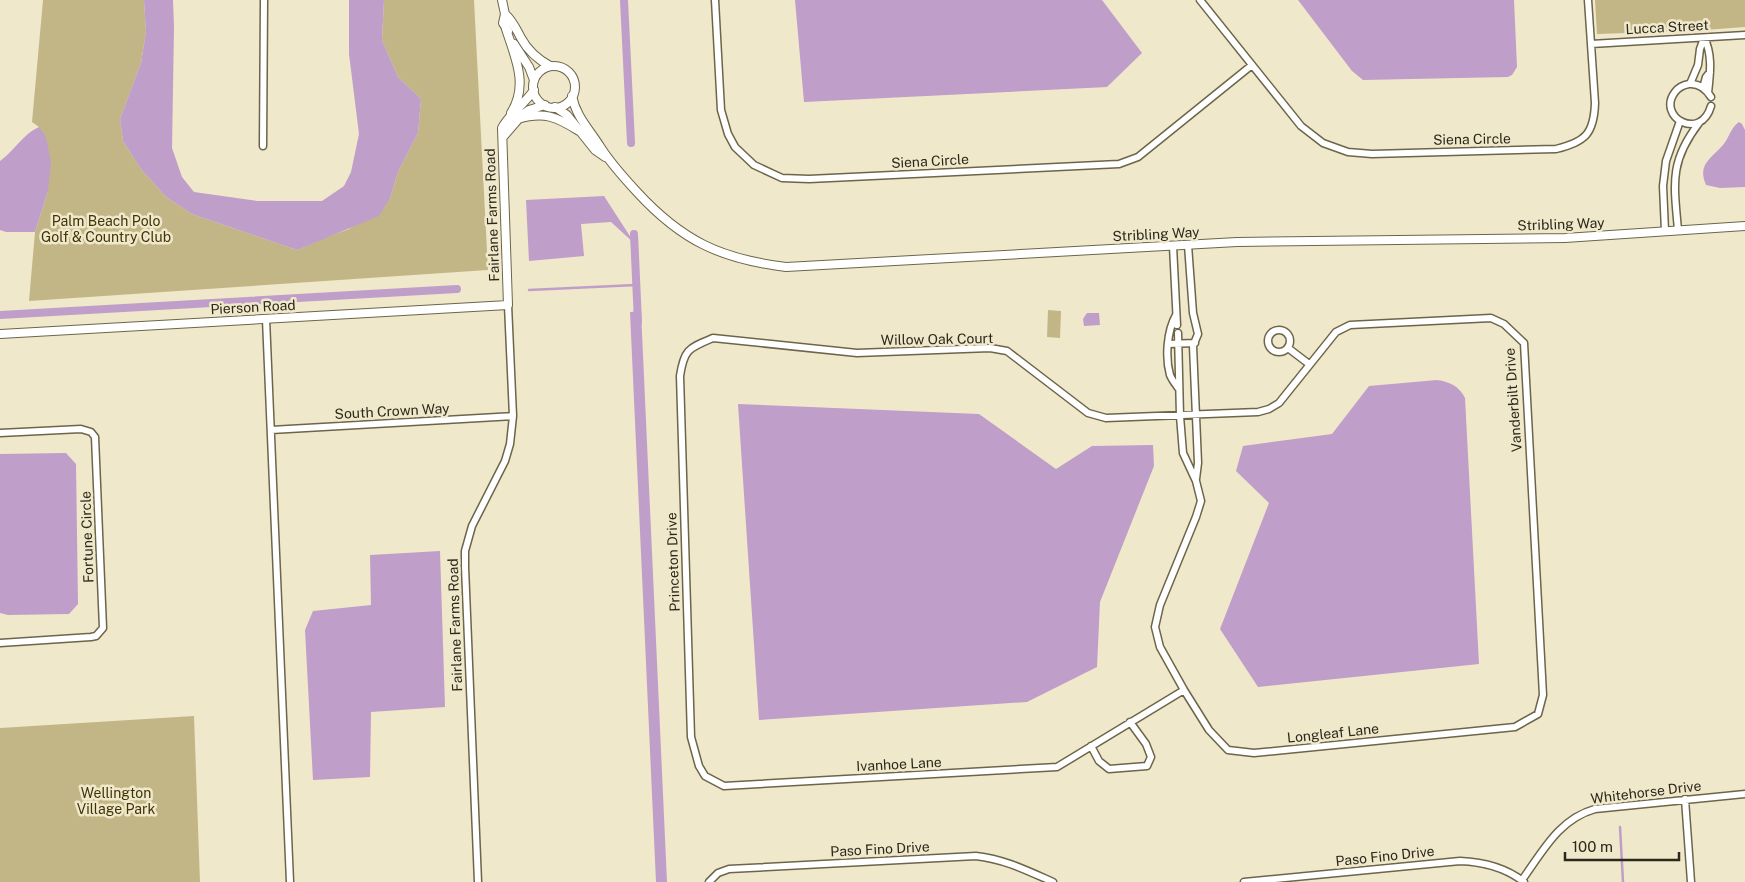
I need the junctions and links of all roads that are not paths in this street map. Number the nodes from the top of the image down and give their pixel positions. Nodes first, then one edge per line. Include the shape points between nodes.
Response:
1 (264, 0) edge
2 (502, 0) edge
3 (715, 0) edge
4 (1200, 0) edge
5 (1588, 0) edge
6 (506, 14) junction
7 (506, 29) junction
8 (1745, 35) edge
9 (1704, 38) junction
10 (1591, 44) junction
11 (550, 66) junction
12 (1252, 66) junction
13 (534, 80) junction
14 (1690, 84) junction
15 (534, 90) junction
16 (572, 96) junction
17 (545, 105) junction
18 (1712, 106) dead end
19 (555, 107) junction
20 (510, 115) junction
21 (518, 119) junction
22 (1680, 122) junction
23 (1700, 122) junction
24 (581, 132) junction
25 (503, 136) junction
26 (263, 146) dead end
27 (607, 158) junction
28 (1745, 226) edge
29 (1678, 230) junction
30 (1665, 231) junction
31 (1173, 246) junction
32 (1188, 246) junction
33 (508, 306) junction
34 (1176, 315) junction
35 (266, 319) junction
36 (1177, 325) dead end
37 (1178, 333) dead end
38 (0, 334) edge
39 (1194, 343) junction
40 (1168, 344) junction
41 (1178, 344) junction
42 (691, 348) joint
43 (1288, 348) dead end
44 (1309, 364) junction
45 (1179, 390) junction
46 (1194, 415) junction
47 (514, 416) junction
48 (1180, 416) junction
49 (271, 430) junction
50 (0, 433) edge
51 (1196, 481) junction
52 (0, 642) edge
53 (1184, 690) junction
54 (1130, 722) junction
55 (1516, 727) joint
56 (1091, 746) junction
57 (705, 776) joint
58 (1745, 794) edge
59 (1684, 800) junction
60 (1523, 881) edge
61 (290, 882) edge
62 (478, 882) edge
63 (709, 882) edge
64 (1053, 882) edge
65 (1244, 882) edge
66 (1690, 882) edge

1 - 26 street
2 - 6 street
3 - 12 street, Siena Circle via 720,110 728,134 735,147 754,165 782,178 1119,164 1138,157
4 - 12 street, Siena Circle
5 - 10 street, Siena Circle
6 - 7 street
6 - 11 street via 529,51
7 - 13 street
7 - 20 street via 521,79 518,101
8 - 9 street, Lucca Street
9 - 10 street, Lucca Street
9 - 14 street
9 - 14 street via 1709,48 1707,93
10 - 12 street, Siena Circle via 1594,119 1586,136 1574,145 1556,149 1348,152 1323,143 1301,126
11 - 13 street via 541,70
11 - 16 street via 565,69 572,76
13 - 15 street
14 - 22 street via 1678,88 1671,99 1672,112
15 - 17 street via 536,97
15 - 20 street, Fairlane Farms Road
16 - 19 street via 566,103
16 - 27 street, Stribling Way via 580,119
17 - 19 street
17 - 21 street, Fairlane Farms Road via 529,110
18 - 23 street
19 - 24 street, Stribling Way via 567,115
20 - 25 street, Fairlane Farms Road via 502,128
21 - 24 street via 531,115 550,116
21 - 25 street, Fairlane Farms Road
22 - 23 street
22 - 30 street via 1666,161 1663,186
23 - 29 street via 1681,151 1674,176
24 - 27 street, Stribling Way via 595,150
25 - 33 street, Fairlane Farms Road
27 - 31 street, Stribling Way via 654,211 678,231 703,246 758,264 786,267 833,265
28 - 29 street, Stribling Way
29 - 30 street, Stribling Way
30 - 32 street, Stribling Way via 1565,238 1236,242
31 - 32 street, Stribling Way
31 - 34 street
32 - 39 street via 1193,314 1198,334
33 - 35 street, Pierson Road
33 - 47 street, Fairlane Farms Road
34 - 36 street
34 - 40 street via 1170,325
35 - 38 street, Pierson Road
35 - 49 street
37 - 41 street
39 - 41 street
39 - 46 street
40 - 41 street
40 - 45 street via 1170,376
41 - 45 street
42 - 48 street, Willow Oak Court via 713,338 856,353 990,348 1007,351 1088,413 1106,418
42 - 57 street, Princeton Drive via 682,360 680,376 690,737
43 - 44 street
44 - 46 street, Vanderbilt Drive via 1279,403 1269,409
44 - 55 street, Vanderbilt Drive via 1336,332 1350,325 1491,318 1504,324 1524,343 1543,696 1538,714
45 - 48 street
46 - 48 street, Willow Oak Court
46 - 51 street via 1198,464
47 - 49 street, South Crown Way
47 - 62 street, Fairlane Farms Road via 505,461 472,526 466,551
48 - 51 street via 1183,453
49 - 61 street
50 - 52 street, Fortune Circle via 81,429 95,437 103,628 96,636 90,637
51 - 53 street, Longleaf Lane via 1201,501 1160,605 1155,627 1160,647
53 - 54 street, Ivanhoe Lane
53 - 55 street, Longleaf Lane via 1209,730 1228,750 1254,753
54 - 56 street, Ivanhoe Lane
54 - 56 street via 1146,744 1151,757 1147,766 1109,769 1099,761
56 - 57 street, Ivanhoe Lane via 1057,767 724,786
58 - 59 street, Whitehorse Drive
59 - 60 street, Whitehorse Drive via 1595,809 1580,814 1559,830
59 - 66 street
60 - 65 street, Paso Fino Drive via 1492,865 1460,861
63 - 64 street, Paso Fino Drive via 718,873 729,869 976,856 1002,860

